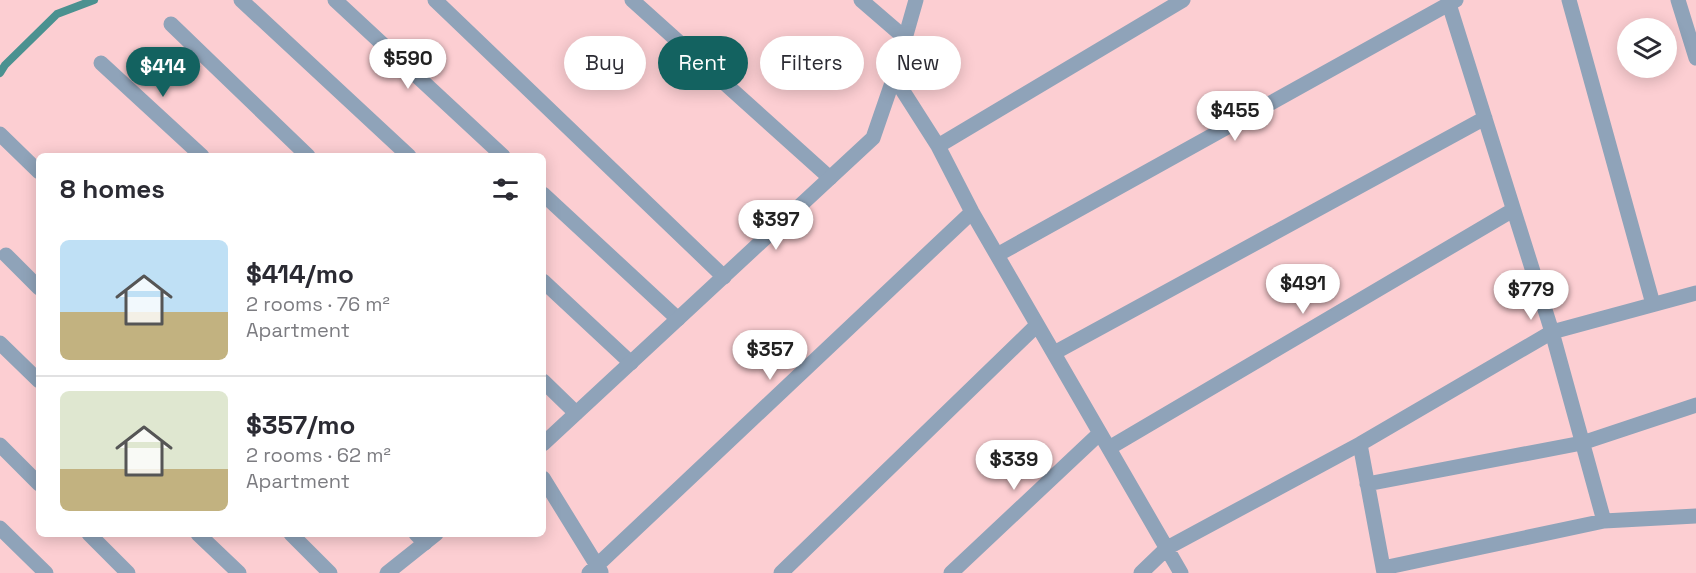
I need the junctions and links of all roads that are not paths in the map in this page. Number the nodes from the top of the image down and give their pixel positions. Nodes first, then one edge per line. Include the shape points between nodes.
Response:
1 (241, 0) edge
2 (335, 0) edge
3 (435, 0) edge
4 (632, 0) edge
5 (861, 0) edge
6 (916, 0) edge
7 (1183, 0) edge
8 (1569, 0) edge
9 (1678, 0) edge
10 (1452, 2) edge
11 (171, 24) dead end
12 (903, 36) edge
13 (906, 36) edge
14 (1696, 58) edge
15 (101, 63) dead end
16 (890, 90) edge
17 (902, 90) edge
18 (1485, 118) junction
19 (0, 134) edge
20 (938, 146) junction
21 (199, 153) edge
22 (305, 153) edge
23 (406, 153) edge
24 (500, 153) edge
25 (36, 169) edge
26 (830, 178) junction
27 (546, 197) edge
28 (1514, 210) junction
29 (972, 212) junction
30 (6, 255) dead end
31 (997, 255) junction
32 (724, 277) junction
33 (546, 284) edge
34 (36, 285) edge
35 (1696, 293) edge
36 (1653, 304) junction
37 (678, 319) junction
38 (1038, 325) junction
39 (1552, 332) junction
40 (0, 343) edge
41 (1054, 353) junction
42 (630, 363) junction
43 (36, 378) edge
44 (546, 384) edge
45 (1696, 405) edge
46 (576, 413) junction
47 (1100, 433) junction
48 (546, 441) edge
49 (1582, 443) junction
50 (1359, 444) junction
51 (0, 445) edge
52 (1109, 448) junction
53 (36, 481) edge
54 (546, 483) edge
55 (1367, 484) junction
56 (1696, 516) edge
57 (1604, 521) junction
58 (0, 528) edge
59 (92, 537) edge
60 (201, 537) edge
61 (294, 537) edge
62 (426, 537) edge
63 (1167, 548) junction
64 (596, 571) edge
65 (1383, 571) edge
66 (46, 573) edge
67 (128, 573) edge
68 (239, 573) edge
69 (330, 573) edge
70 (387, 573) edge
71 (781, 573) edge
72 (951, 573) edge
73 (1141, 573) edge
74 (1181, 573) edge

1 - 23 street
2 - 24 street
3 - 32 street
4 - 26 street
5 - 12 street
6 - 13 street
7 - 20 street
8 - 36 street
9 - 14 street
10 - 18 street
10 - 31 street
11 - 22 street
15 - 21 street
16 - 26 street via 873,138
17 - 20 street
18 - 28 street
18 - 41 street
19 - 25 street
20 - 29 street
26 - 32 street
27 - 37 street
28 - 39 street
28 - 52 street
29 - 31 street
29 - 64 street
30 - 34 street
31 - 38 street
32 - 37 street
33 - 42 street
35 - 36 street
36 - 39 street
37 - 42 street
38 - 41 street
38 - 71 street
39 - 49 street
39 - 50 street
40 - 43 street
41 - 47 street
42 - 46 street
44 - 46 street
45 - 49 street
46 - 48 street
47 - 52 street
47 - 72 street
49 - 55 street
49 - 57 street
50 - 55 street
50 - 63 street
51 - 53 street
52 - 63 street
54 - 64 street
55 - 65 street
56 - 57 street
57 - 65 street
58 - 66 street
59 - 67 street
60 - 68 street
61 - 69 street
62 - 70 street
63 - 73 street
63 - 74 street

